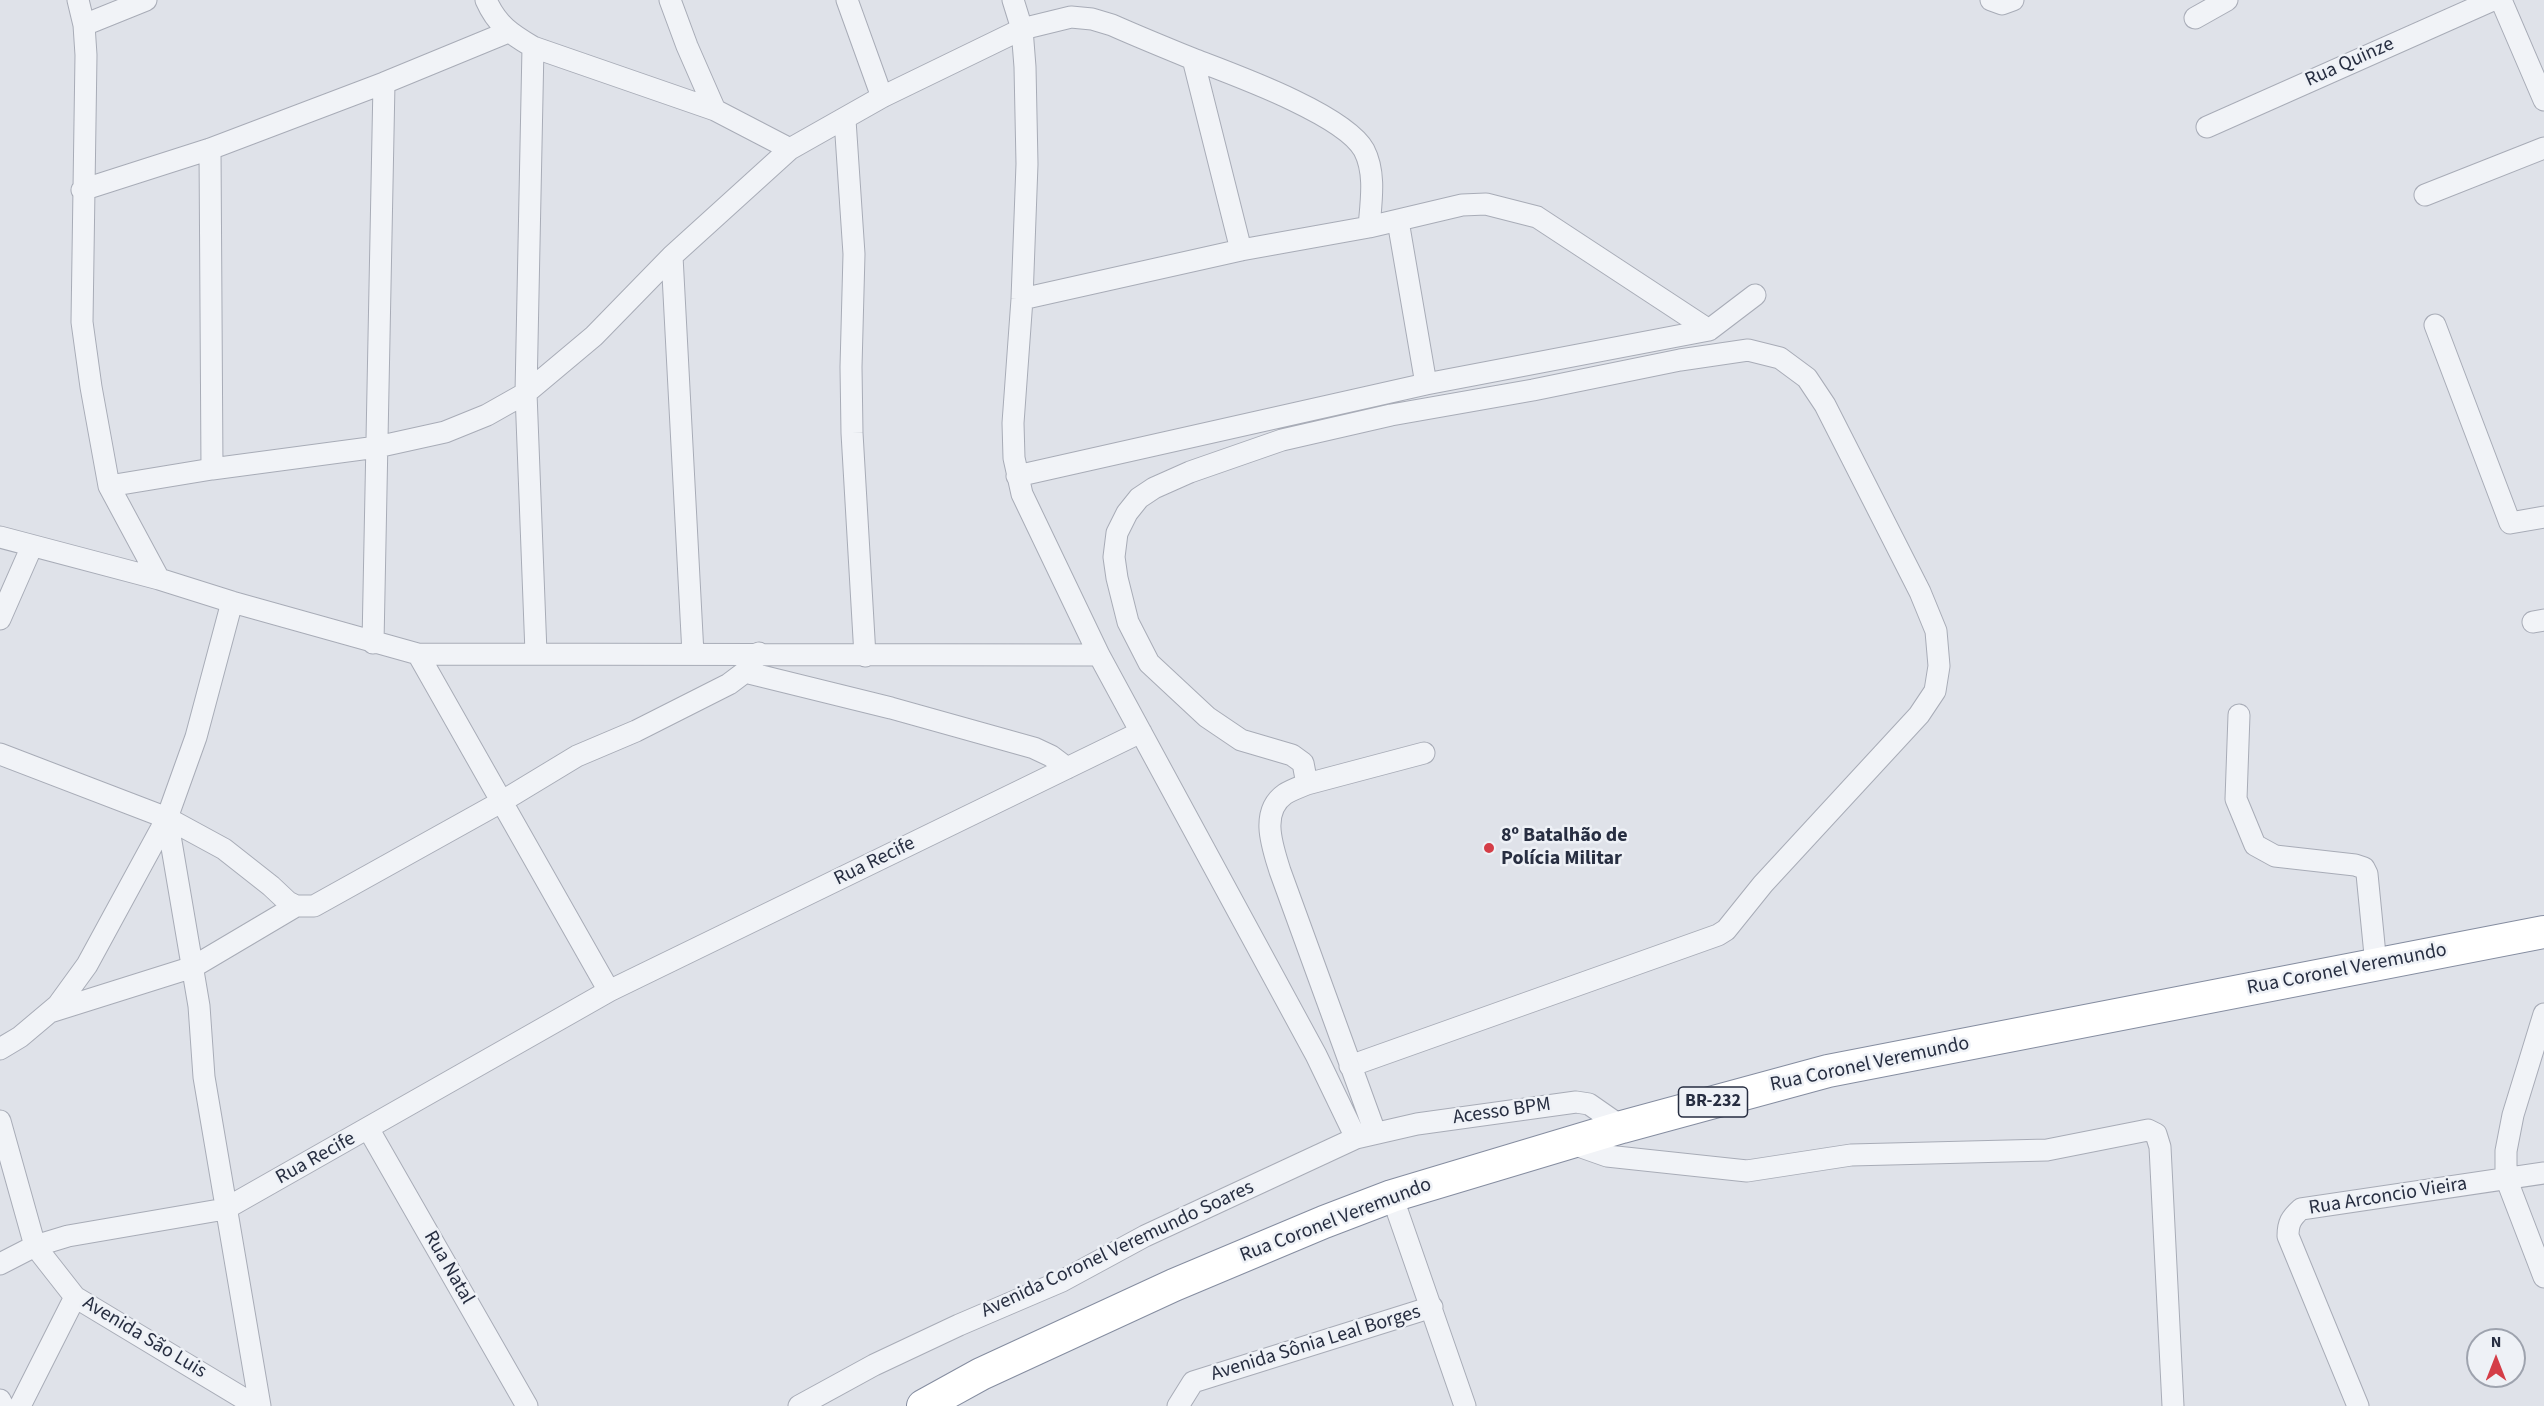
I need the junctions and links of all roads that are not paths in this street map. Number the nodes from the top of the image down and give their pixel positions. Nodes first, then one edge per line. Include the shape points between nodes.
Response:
1 (78, 0) edge
2 (146, 0) edge
3 (486, 0) edge
4 (670, 0) edge
5 (847, 0) edge
6 (1013, 0) edge
7 (1991, 0) edge
8 (2013, 0) edge
9 (2227, 0) edge
10 (2493, 0) edge
11 (2501, 0) edge
12 (1091, 10) edge
13 (2195, 18) dead end
14 (84, 25) junction
15 (1022, 28) junction
16 (508, 32) junction
17 (533, 47) junction
18 (1192, 59) junction
19 (384, 83) junction
20 (882, 97) junction
21 (2544, 99) edge
22 (715, 110) junction
23 (845, 120) junction
24 (2207, 127) dead end
25 (2544, 147) edge
26 (210, 149) junction
27 (790, 149) junction
28 (82, 190) junction
29 (2425, 195) dead end
30 (1398, 221) junction
31 (1370, 226) junction
32 (1241, 250) junction
33 (672, 256) junction
34 (1755, 295) dead end
35 (1022, 299) junction
36 (2434, 325) dead end
37 (1709, 330) junction
38 (1426, 384) junction
39 (526, 393) junction
40 (377, 447) junction
41 (212, 469) junction
42 (1017, 476) junction
43 (109, 486) junction
44 (2544, 517) edge
45 (0, 537) edge
46 (32, 546) junction
47 (159, 579) junction
48 (232, 602) junction
49 (0, 619) edge
50 (373, 643) junction
51 (536, 653) junction
52 (759, 653) junction
53 (418, 654) junction
54 (693, 654) junction
55 (1099, 655) junction
56 (865, 656) junction
57 (745, 672) junction
58 (2239, 715) dead end
59 (1141, 732) junction
60 (1424, 753) dead end
61 (0, 754) edge
62 (1067, 768) junction
63 (1307, 784) junction
64 (501, 802) junction
65 (167, 818) junction
66 (296, 906) junction
67 (2544, 932) edge
68 (2376, 965) junction
69 (193, 967) junction
70 (609, 991) junction
71 (49, 1012) junction
72 (2544, 1014) edge
73 (0, 1049) edge
74 (1350, 1066) junction
75 (0, 1121) edge
76 (1622, 1127) junction
77 (369, 1130) junction
78 (1366, 1135) junction
79 (1569, 1143) junction
80 (2544, 1173) edge
81 (2506, 1178) junction
82 (1392, 1196) junction
83 (225, 1209) junction
84 (35, 1246) junction
85 (0, 1264) edge
86 (2544, 1277) edge
87 (75, 1297) junction
88 (1432, 1307) junction
89 (0, 1400) edge
90 (3, 1406) edge
91 (20, 1406) edge
92 (258, 1406) edge
93 (527, 1406) edge
94 (799, 1406) edge
95 (923, 1406) edge
96 (1178, 1406) edge
97 (1465, 1406) edge
98 (2173, 1406) edge
99 (2358, 1406) edge

1 - 14 street
2 - 14 street
3 - 16 street
4 - 22 street
5 - 20 street
6 - 15 street
7 - 8 street via 2002,4
9 - 13 street
10 - 24 street, Rua Quinze
11 - 21 street
12 - 15 street
12 - 18 street
14 - 28 street
15 - 20 street
15 - 35 street via 1027,164
16 - 17 street
16 - 19 street
17 - 22 street
17 - 39 street
18 - 31 street via 1318,113 1352,136 1364,151 1372,180
18 - 32 street
19 - 26 street
19 - 40 street
20 - 23 street
22 - 27 street
23 - 27 street
23 - 56 street via 854,254 852,433
25 - 29 street
26 - 28 street
26 - 41 street
27 - 33 street
28 - 43 street via 82,322
30 - 31 street
30 - 37 street via 1462,205 1486,204 1538,217
30 - 38 street
31 - 32 street
32 - 35 street
33 - 39 street via 594,336
33 - 54 street
34 - 37 street
35 - 42 street via 1013,423
36 - 44 street via 2510,523
37 - 38 street
38 - 42 street
39 - 40 street via 445,432
39 - 51 street
40 - 41 street
40 - 50 street
41 - 43 street
42 - 55 street
43 - 47 street
45 - 46 street
46 - 47 street
46 - 49 street
47 - 48 street
48 - 50 street
48 - 65 street via 196,737
50 - 53 street
51 - 53 street
51 - 54 street
52 - 54 street
52 - 56 street
52 - 57 street
53 - 64 street
55 - 56 street
55 - 59 street
57 - 62 street via 1034,748
57 - 64 street via 697,702 577,756
58 - 68 street via 2236,799 2255,844 2275,856 2364,868
59 - 62 street, Rua Recife
59 - 78 street via 1316,1054
60 - 63 street
61 - 65 street
62 - 70 street, Rua Recife
63 - 74 street via 1276,803 1270,821 1271,842
63 - 74 street via 1303,764 1292,755 1241,740 1206,717 1149,663 1128,622 1114,557 1117,533 1139,498 1190,472 1282,440 1391,415 1680,360 1748,350 1780,358 1807,378 1826,405 1936,631 1939,666 1935,691 1919,715 1763,884 1726,930
64 - 66 street via 314,906
64 - 70 street
65 - 66 street via 224,849
65 - 69 street
65 - 71 street via 87,964
66 - 69 street
67 - 68 highway, Rua Coronel Veremundo / BR-232
68 - 76 highway, Rua Coronel Veremundo / BR-232 via 1828,1071
69 - 71 street
69 - 83 street via 204,1077
70 - 77 street, Rua Recife
71 - 73 street
72 - 81 street via 2513,1115
74 - 78 street
75 - 84 street, Avenida São Luis
76 - 78 street, Acesso BPM via 1589,1104 1576,1102
76 - 79 highway, Rua Coronel Veremundo / BR-232
77 - 83 street, Rua Recife
77 - 93 street, Rua Natal
78 - 94 street, Avenida Coronel Veremundo Soares via 1145,1236 1062,1281 874,1365
79 - 82 highway, Rua Coronel Veremundo / BR-232
79 - 98 street via 1607,1156 1747,1171 1851,1155 2047,1150 2148,1130 2156,1134 2160,1147
80 - 81 street, Rua Arconcio Vieira
81 - 86 street
81 - 99 street, Rua Arconcio Vieira via 2301,1209 2291,1218 2288,1236
82 - 88 street
82 - 95 highway, Rua Coronel Veremundo / BR-232 via 1174,1285 981,1374
83 - 84 street, Rua Recife via 96,1230
83 - 92 street
84 - 85 street, Rua Recife
84 - 87 street, Avenida São Luis
87 - 91 street
87 - 92 street, Avenida São Luis
88 - 96 street, Avenida Sônia Leal Borges via 1193,1382
88 - 97 street
89 - 90 street

